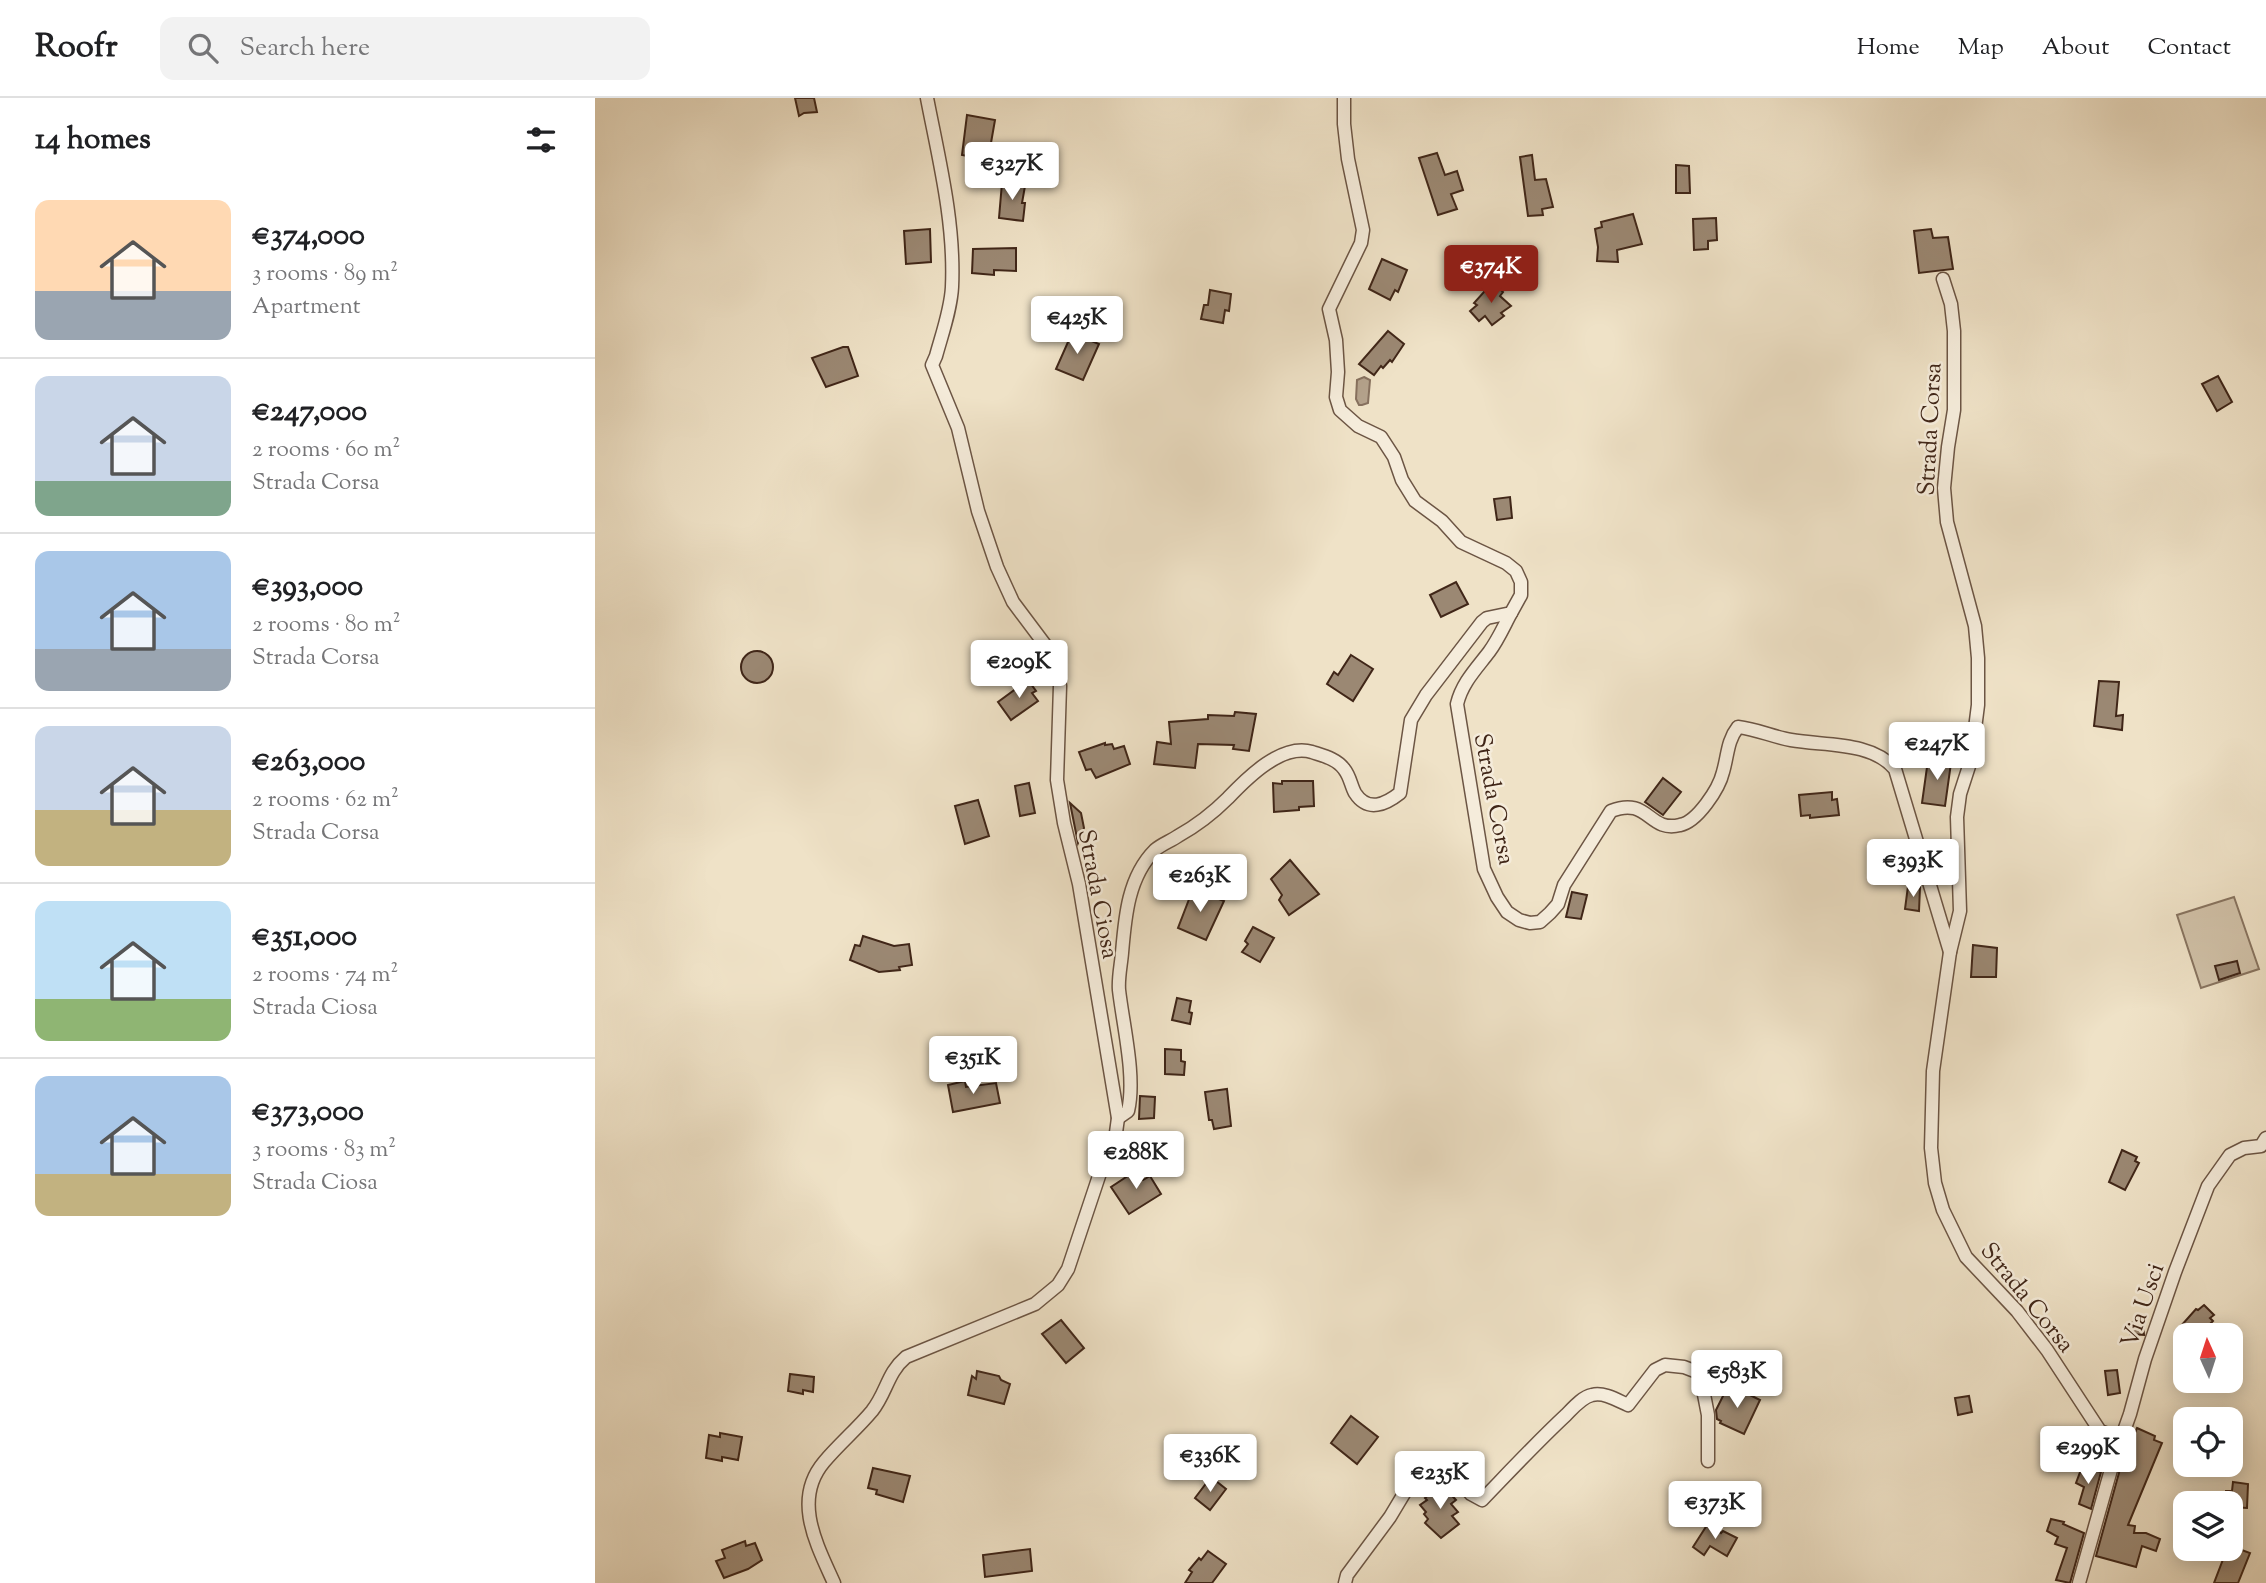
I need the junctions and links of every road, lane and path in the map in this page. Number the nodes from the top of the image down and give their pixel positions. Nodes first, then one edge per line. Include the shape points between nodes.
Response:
1 (927, 98) edge
2 (1345, 98) edge
3 (1943, 279) dead end
4 (1511, 613) junction
5 (1950, 952) junction
6 (1118, 1118) junction
7 (2266, 1138) edge
8 (2121, 1439) junction
9 (1708, 1461) dead end
10 (834, 1583) edge
11 (1345, 1583) edge
12 (2079, 1583) edge

1 - 6 street, Strada Ciosa via 950,230 952,289 932,365 958,428 997,567 1013,602 1055,658 1060,686 1057,779
2 - 4 street, Strada Corsa via 1348,159 1363,230 1329,309 1336,340 1340,410 1381,437 1415,501 1461,542 1516,571 1521,595
3 - 5 street, Strada Corsa via 1954,331 1954,410 1944,488 1947,522 1975,626 1978,658 1971,760 1957,817 1960,911
4 - 5 street, Strada Corsa via 1467,680 1457,704 1484,869 1507,912 1530,923 1540,922 1550,913 1611,811 1635,807 1666,827 1683,825 1696,816 1723,774 1730,737 1738,727 1751,728 1789,740 1864,750 1895,769
4 - 6 street via 1487,618 1426,695 1411,720 1401,793 1388,803 1363,802 1337,762 1300,749 1285,753 1218,808 1157,848 1139,870 1126,910 1118,986 1131,1091 1128,1111
5 - 8 street, Strada Corsa via 1933,1071 1931,1148 1944,1210 1966,1257 2047,1349 2095,1425
6 - 10 street, Strada Ciosa via 1115,1140 1058,1285 1035,1304 906,1357 891,1373 880,1401 822,1464 810,1494 809,1518
7 - 8 street, Via Usci via 2260,1146 2230,1155 2208,1186
8 - 12 street, Via Usci
9 - 11 street via 1701,1379 1697,1372 1665,1365 1655,1370 1628,1405 1599,1394 1581,1401 1482,1500 1437,1463 1420,1467

